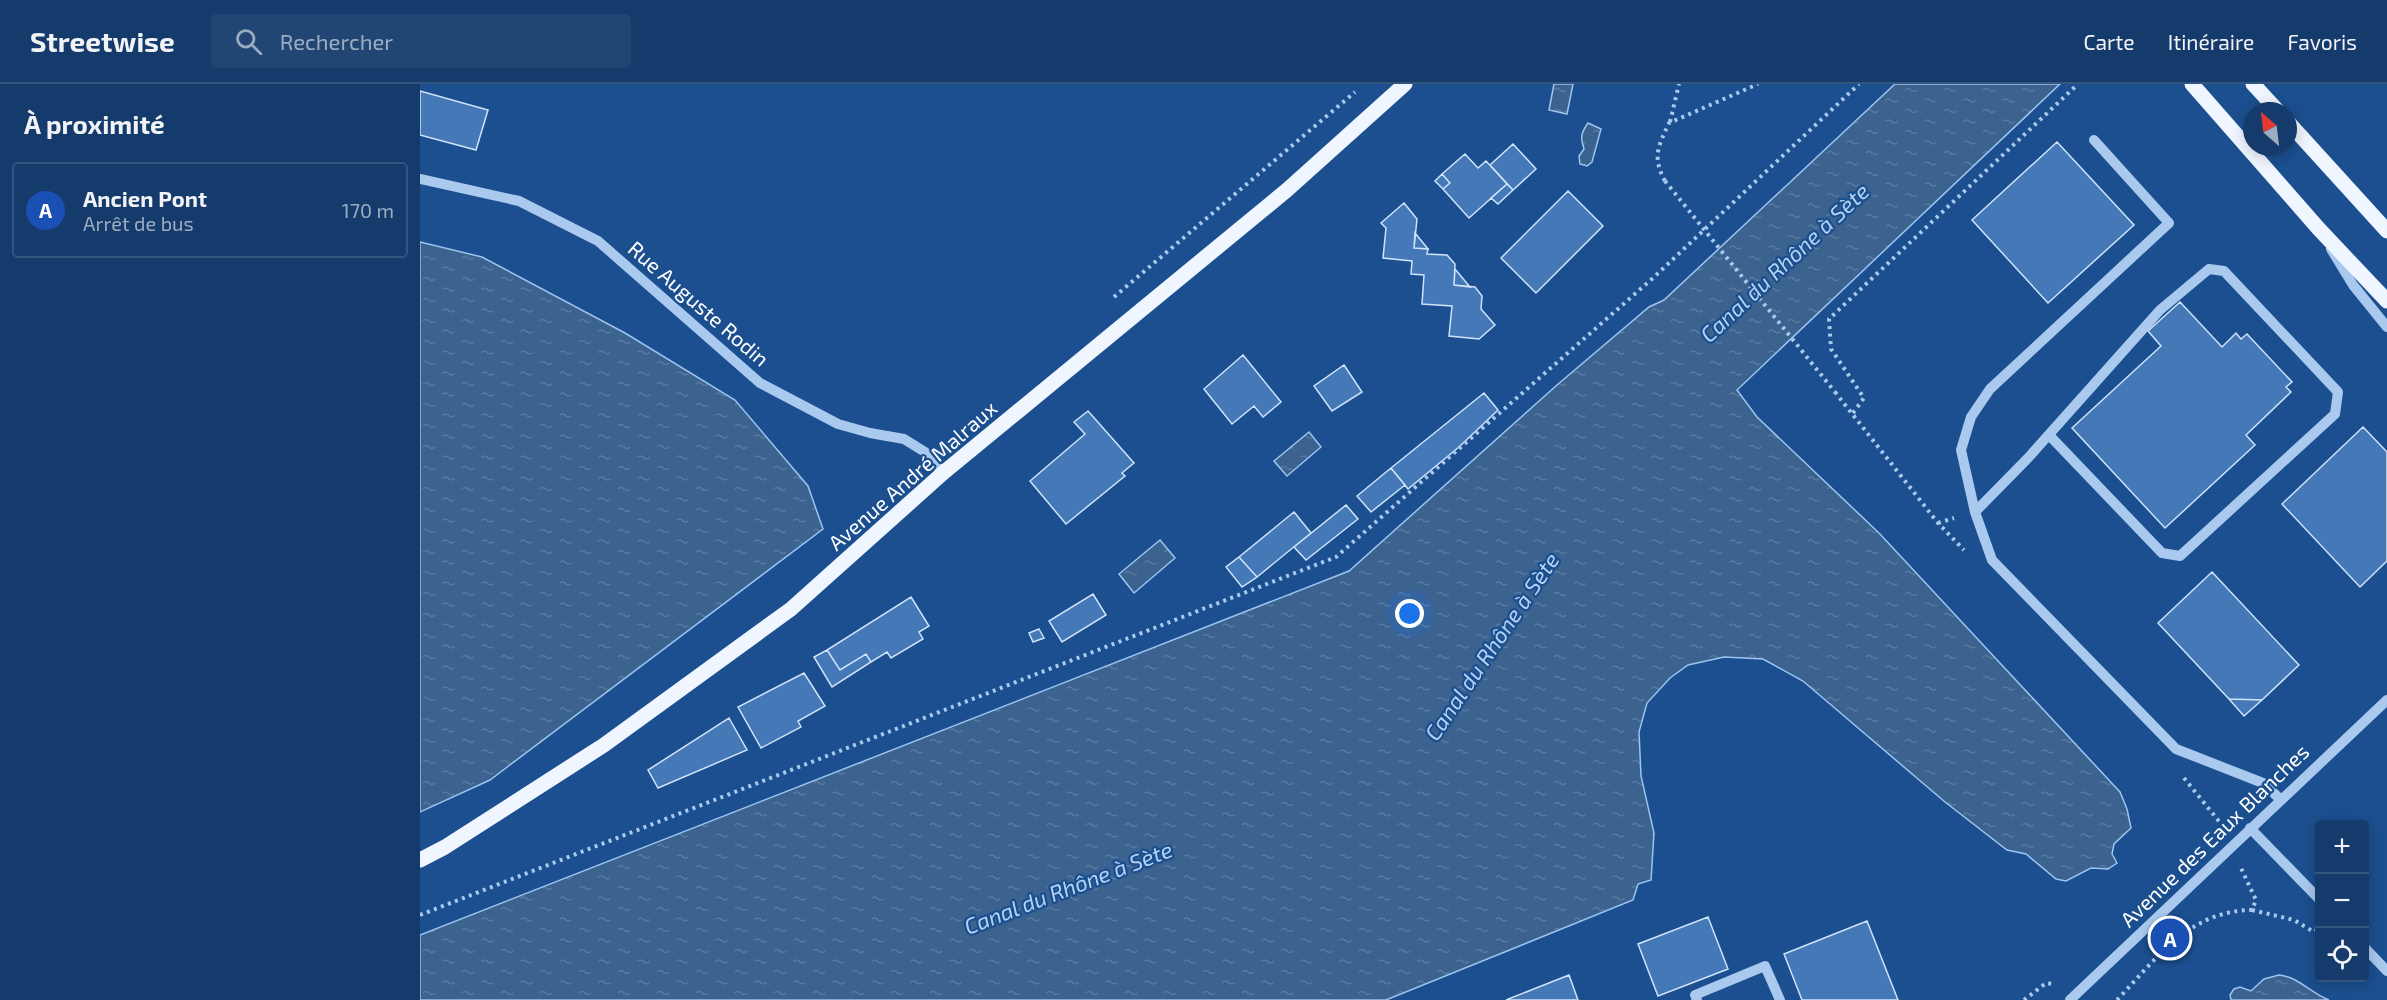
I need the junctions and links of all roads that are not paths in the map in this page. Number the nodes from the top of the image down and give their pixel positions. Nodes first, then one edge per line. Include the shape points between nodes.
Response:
1 (1405, 84) edge
2 (2192, 84) edge
3 (2253, 84) edge
4 (2269, 102) edge
5 (2297, 132) edge
6 (2094, 140) dead end
7 (420, 179) edge
8 (2318, 228) junction
9 (2387, 231) edge
10 (2387, 301) edge
11 (2387, 327) edge
12 (2049, 435) junction
13 (942, 473) junction
14 (1975, 512) junction
15 (2387, 700) edge
16 (2280, 799) junction
17 (2250, 828) junction
18 (420, 860) edge
19 (2315, 896) edge
20 (2369, 952) edge
21 (2387, 971) edge
22 (1697, 1000) edge
23 (1779, 1000) edge
24 (2070, 1000) edge

1 - 13 main road, Avenue André Malraux via 1287,190
2 - 8 main road
3 - 4 main road
5 - 9 main road
6 - 14 street via 2169,223 1990,389 1971,417 1961,450
7 - 13 street, Rue Auguste Rodin via 519,201 598,241 760,383 838,424 904,439 926,452
8 - 10 main road
8 - 11 street via 2353,285
12 - 12 street via 2160,310 2209,269 2224,271 2338,392 2335,414 2180,556 2162,553
12 - 14 street
13 - 18 main road, Avenue André Malraux via 782,616 604,745
14 - 16 street via 1992,560 2176,749 2262,783
15 - 16 street, Avenue des Eaux Blanches
16 - 17 street, Avenue des Eaux Blanches
17 - 19 street
17 - 24 street, Avenue des Eaux Blanches
20 - 21 street
22 - 23 street via 1695,995 1765,966

